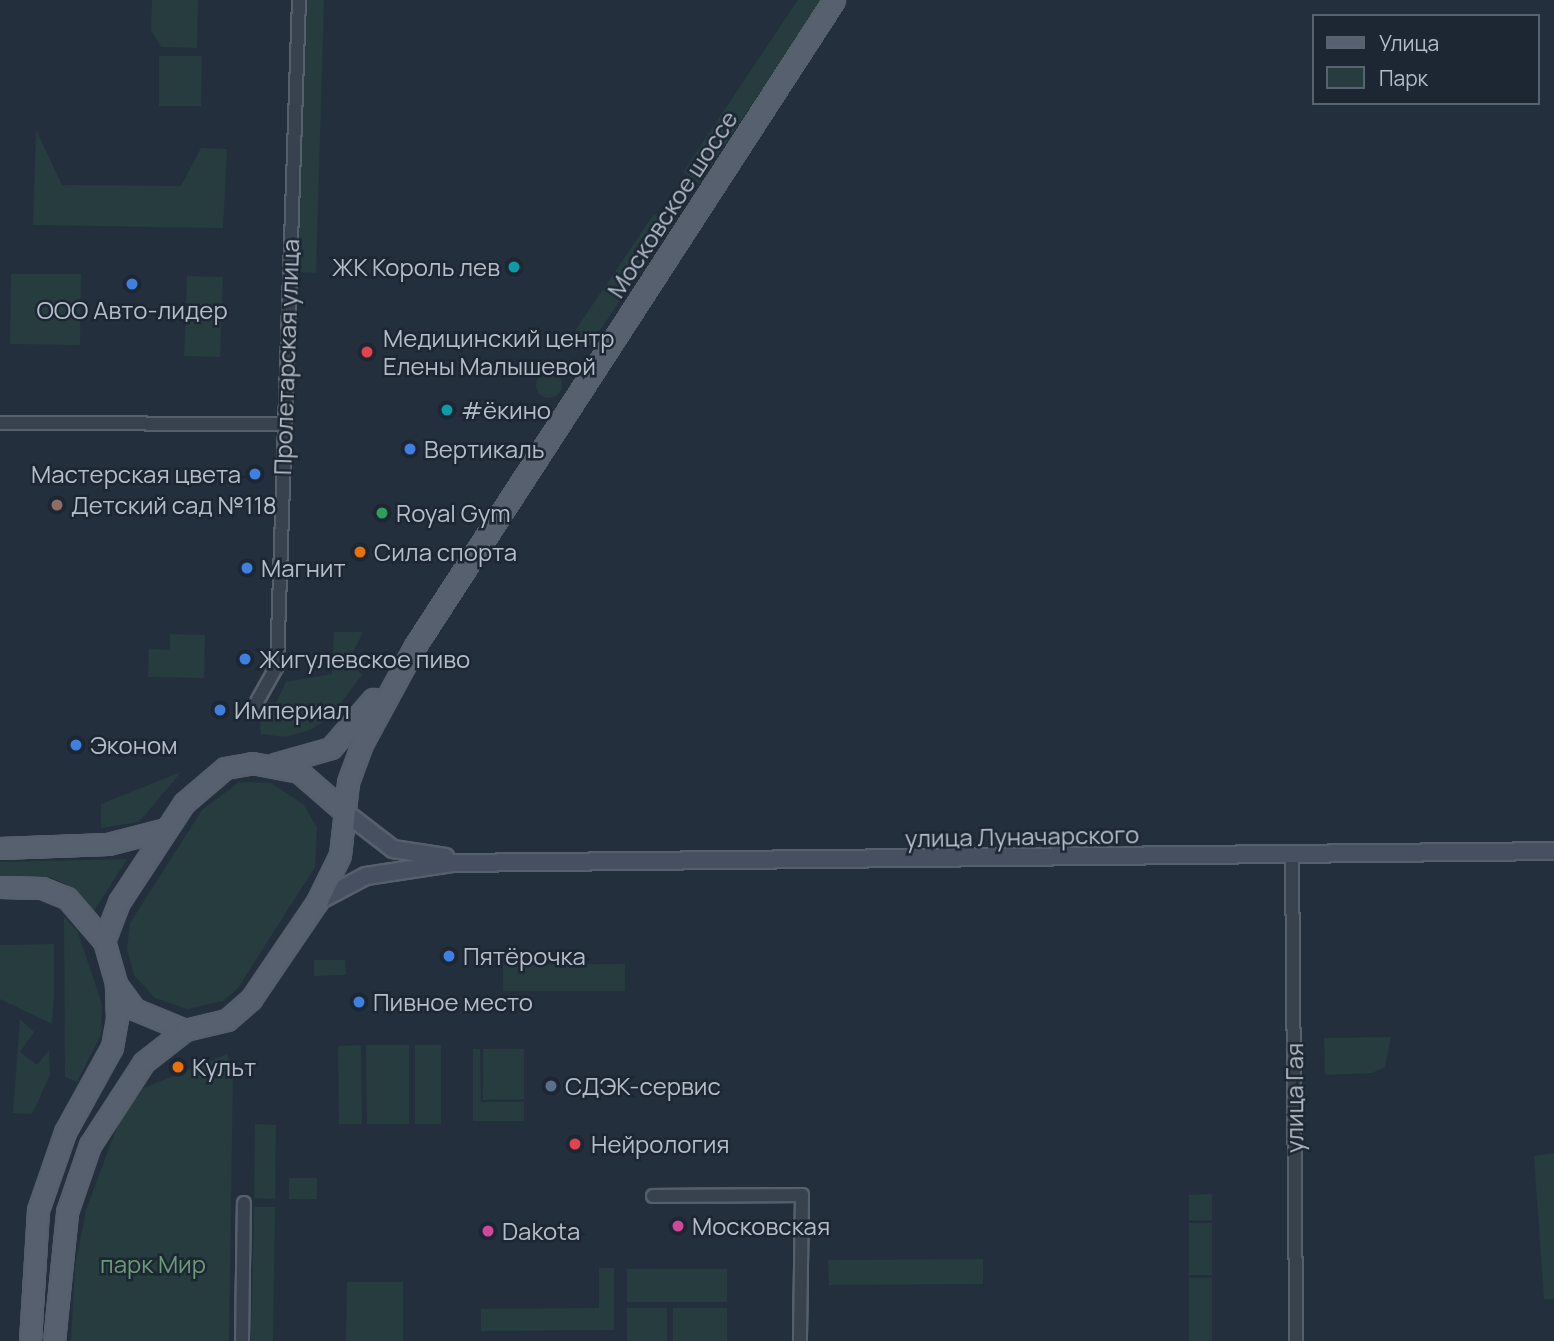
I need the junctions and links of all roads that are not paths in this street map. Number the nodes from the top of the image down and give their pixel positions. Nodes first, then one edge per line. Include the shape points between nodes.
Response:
1 (299, 0) edge
2 (834, 0) edge
3 (0, 423) edge
4 (283, 424) junction
5 (415, 646) junction
6 (254, 707) dead end
7 (270, 765) junction
8 (345, 812) junction
9 (166, 829) junction
10 (0, 848) edge
11 (1554, 851) edge
12 (1292, 855) junction
13 (489, 862) junction
14 (0, 887) edge
15 (317, 902) junction
16 (104, 941) junction
17 (116, 983) junction
18 (185, 1030) junction
19 (653, 1196) dead end
20 (244, 1203) dead end
21 (30, 1341) edge
22 (54, 1341) edge
23 (242, 1341) edge
24 (800, 1341) edge
25 (1296, 1341) edge

1 - 4 street, Пролетарская улица
2 - 5 main road, Московское шоссе
3 - 4 street
4 - 6 street, Пролетарская улица via 277,666
5 - 7 main road, Московское шоссе via 343,740 312,756
5 - 8 main road, Московское шоссе via 362,744 348,782
7 - 8 main road, Московское шоссе via 306,776
7 - 9 main road, Московское шоссе via 239,764 213,774
8 - 13 main road, улица Луначарского via 393,849
8 - 15 main road, Московское шоссе via 340,855
9 - 10 main road via 108,844
9 - 16 main road, Московское шоссе via 119,902
11 - 12 main road, улица Луначарского
12 - 13 main road, улица Луначарского
12 - 25 street, улица Гая
13 - 15 main road, улица Луначарского via 366,876
14 - 16 main road via 42,888 67,898
15 - 18 main road, Московское шоссе via 244,1006 227,1020
16 - 17 main road
17 - 18 main road via 134,1009
17 - 21 main road via 112,1047 65,1132 38,1210
18 - 22 main road, Московское шоссе via 130,1079 80,1167 58,1269
19 - 24 street via 802,1195
20 - 23 street

